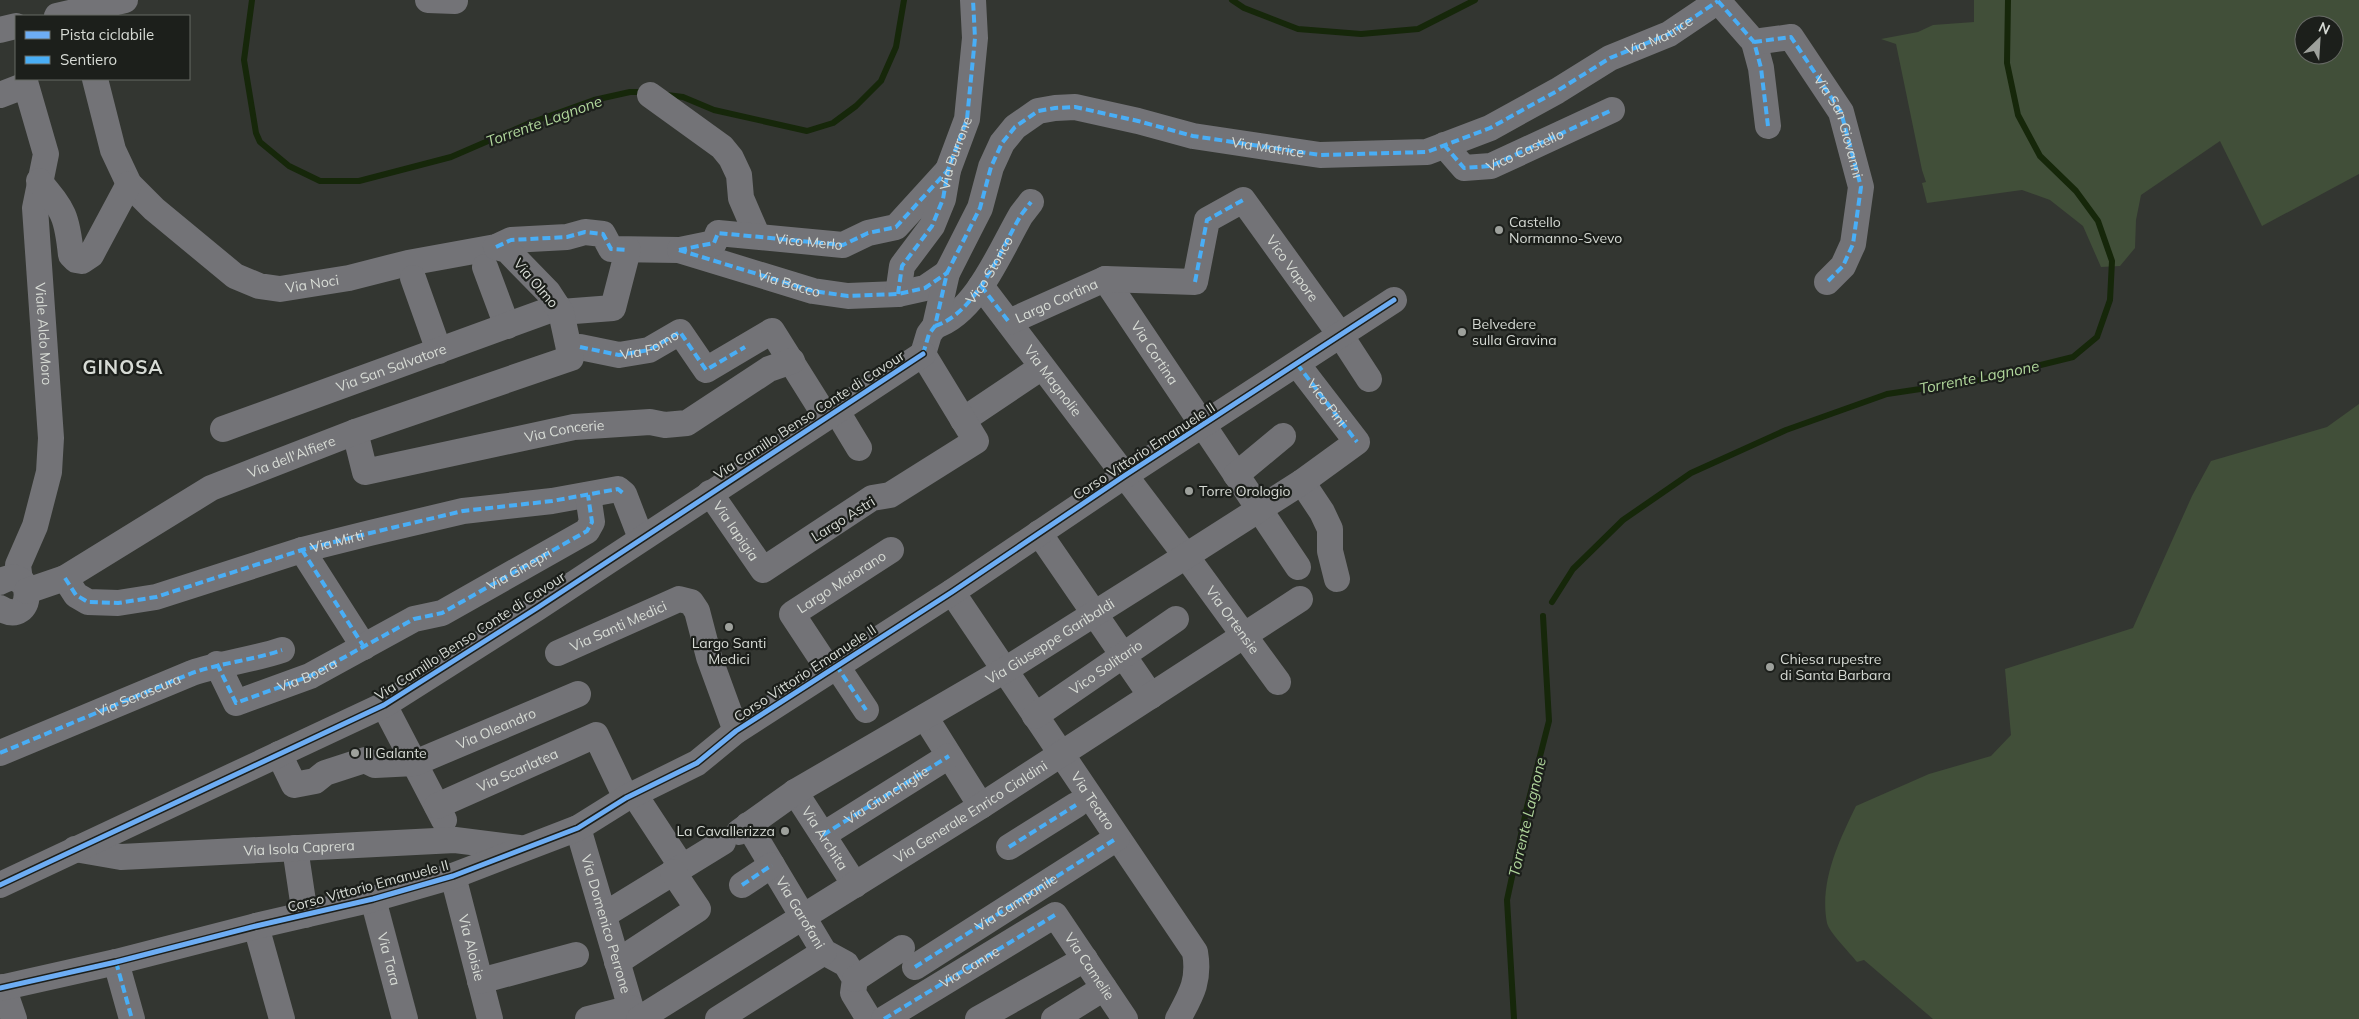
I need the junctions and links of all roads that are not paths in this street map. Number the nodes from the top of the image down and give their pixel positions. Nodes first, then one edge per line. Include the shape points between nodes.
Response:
1 (75, 0) edge
2 (125, 0) edge
3 (428, 0) edge
4 (973, 0) edge
5 (1719, 0) edge
6 (455, 1) edge
7 (61, 15) edge
8 (79, 15) edge
9 (15, 26) edge
10 (0, 30) edge
11 (1754, 42) junction
12 (95, 80) edge
13 (0, 94) edge
14 (650, 95) dead end
15 (1612, 110) dead end
16 (1768, 126) dead end
17 (1444, 145) junction
18 (948, 170) junction
19 (39, 181) junction
20 (129, 184) junction
21 (1243, 200) joint
22 (1032, 202) dead end
23 (757, 235) junction
24 (628, 250) junction
25 (679, 250) junction
26 (491, 257) junction
27 (947, 273) junction
28 (414, 278) dead end
29 (1105, 279) junction
30 (1827, 282) dead end
31 (981, 286) junction
32 (898, 294) junction
33 (1394, 300) dead end
34 (560, 310) junction
35 (1009, 322) junction
36 (507, 326) junction
37 (1341, 336) junction
38 (929, 338) junction
39 (439, 351) junction
40 (576, 352) junction
41 (792, 362) junction
42 (1297, 364) junction
43 (1042, 367) junction
44 (1369, 379) dead end
45 (831, 413) junction
46 (1204, 425) junction
47 (223, 429) dead end
48 (970, 431) junction
49 (355, 432) junction
50 (1283, 436) dead end
51 (1357, 442) joint
52 (858, 448) dead end
53 (1236, 475) junction
54 (1124, 476) junction
55 (1302, 482) junction
56 (710, 493) junction
57 (588, 495) junction
58 (1259, 509) junction
59 (1039, 533) junction
60 (641, 538) junction
61 (302, 550) junction
62 (891, 550) dead end
63 (1186, 556) junction
64 (1298, 567) dead end
65 (763, 570) joint
66 (65, 578) junction
67 (1337, 579) dead end
68 (16, 585) edge
69 (952, 592) junction
70 (1300, 599) dead end
71 (0, 608) edge
72 (1094, 613) junction
73 (0, 617) edge
74 (414, 619) joint
75 (1176, 620) dead end
76 (1244, 636) junction
77 (364, 647) junction
78 (282, 650) dead end
79 (558, 653) dead end
80 (1123, 656) junction
81 (217, 664) junction
82 (832, 667) junction
83 (1005, 670) junction
84 (1278, 682) dead end
85 (578, 694) dead end
86 (1151, 696) junction
87 (384, 705) junction
88 (866, 710) dead end
89 (1036, 716) junction
90 (925, 717) junction
91 (736, 731) junction
92 (0, 753) edge
93 (279, 754) junction
94 (1062, 754) junction
95 (949, 756) junction
96 (415, 763) junction
97 (795, 792) junction
98 (630, 796) junction
99 (1076, 805) dead end
100 (437, 806) junction
101 (981, 806) junction
102 (578, 828) junction
103 (736, 833) junction
104 (823, 835) junction
105 (1117, 838) junction
106 (455, 840) junction
107 (1009, 847) dead end
108 (295, 848) junction
109 (523, 848) junction
110 (76, 849) junction
111 (772, 865) junction
112 (677, 869) junction
113 (453, 876) junction
114 (3, 885) edge
115 (742, 885) dead end
116 (855, 885) junction
117 (374, 899) junction
118 (305, 915) junction
119 (604, 915) junction
120 (1055, 915) joint
121 (804, 917) junction
122 (256, 926) junction
123 (824, 952) junction
124 (576, 955) dead end
125 (1085, 960) junction
126 (116, 962) junction
127 (617, 962) junction
128 (855, 979) junction
129 (480, 981) junction
130 (1, 987) edge
131 (1104, 988) junction
132 (635, 1015) edge
133 (14, 1019) edge
134 (132, 1019) edge
135 (282, 1019) edge
136 (405, 1019) edge
137 (490, 1019) edge
138 (588, 1019) edge
139 (718, 1019) edge
140 (869, 1019) edge
141 (884, 1019) edge
142 (978, 1019) edge
143 (1054, 1019) edge
144 (1126, 1019) edge
145 (1178, 1019) edge

1 - 8 street
2 - 7 street
3 - 6 street
4 - 18 street, Via Burrone via 975,38 967,119
5 - 11 street
5 - 17 street, Via Matrice via 1670,34 1610,58 1490,128
9 - 10 street
11 - 16 street via 1761,68
11 - 30 street, Via San Giovanni via 1791,37 1841,112 1861,187 1853,244 1843,266
12 - 20 street, Via Noci via 113,150
13 - 19 street, Viale Aldo Moro via 26,86 46,154
14 - 23 street via 727,152 739,175 740,198
15 - 17 street, Vico Castello via 1491,166 1464,168
17 - 27 street, Via Matrice via 1427,152 1320,155 1193,136 1075,107 1038,112 1015,128 1002,144 991,167 980,208
18 - 23 street, Vico Merlo via 896,227 868,233 843,245
18 - 32 street, Via Burrone via 943,199 932,226 902,266
19 - 20 street via 60,207 68,224 71,256 82,261 91,255
19 - 68 street, Viale Aldo Moro via 35,208 51,438 49,472 35,526 18,565
20 - 26 street, Via Noci via 235,276 259,286 280,288 349,278 408,263
21 - 29 street, Largo Cortina via 1207,220 1195,282
21 - 37 street, Vico Vapore
22 - 31 street, Vico Storico via 1021,214
23 - 25 street, Vico Merlo via 718,233 714,243
24 - 25 street, Via Bacco
24 - 26 street, Via Noci via 611,249 603,234 585,232 567,237 511,240
24 - 34 street, Via San Salvatore via 613,308
25 - 32 street, Via Bacco via 813,291 848,296
26 - 34 street, Via Olmo via 507,250 548,292
26 - 36 street
27 - 32 street, Via Bacco via 925,288
27 - 38 street, Via Matrice
28 - 39 street
29 - 35 street, Largo Cortina
29 - 46 street, Via Cortina
31 - 35 street, Via Magnolie
31 - 38 street, Vico Storico via 969,304
33 - 37 street, Corso Vittorio Emanuele II
34 - 36 street, Via San Salvatore
34 - 40 street, Via Olmo
35 - 43 street, Via Magnolie
36 - 39 street, Via San Salvatore
37 - 42 street, Corso Vittorio Emanuele II
37 - 44 street, Vico Vapore
38 - 45 street, Via Camillo Benso Conte di Cavour
38 - 48 street
39 - 47 street, Via San Salvatore
40 - 41 street, Via Forno via 619,355 649,350 680,332 706,370 772,331
40 - 49 street, Via dell'Alfiere
41 - 45 street
41 - 49 street, Via Concerie via 769,369 687,423 574,427 365,472
42 - 46 street, Corso Vittorio Emanuele II
42 - 51 street, Vico Pini
43 - 48 street, Largo Astri
43 - 54 street, Via Magnolie
45 - 52 street
45 - 56 street, Via Camillo Benso Conte di Cavour
46 - 53 street, Via Cortina
46 - 54 street, Corso Vittorio Emanuele II
48 - 65 street, Largo Astri via 890,495 872,498
49 - 66 street, Via dell'Alfiere via 210,488
50 - 53 street
51 - 55 street, Via Giuseppe Garibaldi
53 - 58 street, Via Cortina
54 - 59 street, Corso Vittorio Emanuele II
54 - 63 street, Via Magnolie
55 - 58 street, Via Giuseppe Garibaldi
55 - 67 street via 1330,530 1330,551
56 - 60 street, Via Camillo Benso Conte di Cavour
56 - 65 street, Via Iapigia
57 - 60 street, Via Mirti via 618,490 624,494
57 - 61 street, Via Mirti via 463,512
57 - 74 street, Via Ginepri via 592,522 587,531 442,612
58 - 63 street, Via Giuseppe Garibaldi
58 - 64 street, Via Cortina
59 - 69 street, Corso Vittorio Emanuele II
59 - 72 street
60 - 87 street, Via Camillo Benso Conte di Cavour
61 - 66 street, Via Mirti via 156,597 118,603 88,602 76,595
61 - 77 street
62 - 82 street, Largo Maiorano via 792,614
63 - 72 street, Via Giuseppe Garibaldi
63 - 76 street, Via Ortensie
66 - 68 street, Via dell'Alfiere
68 - 71 street via 26,601 20,609 10,612
69 - 82 street, Corso Vittorio Emanuele II
69 - 83 street, Via Teatro
70 - 76 street, Via Generale Enrico Cialdini
71 - 73 street
72 - 80 street
72 - 83 street, Via Giuseppe Garibaldi
74 - 77 street, Via Boera
75 - 80 street, Vico Solitario
76 - 84 street, Via Ortensie
76 - 86 street, Via Generale Enrico Cialdini
77 - 81 street, Via Boera via 310,676 236,703
78 - 81 street, Via Serascura
79 - 91 street, Via Santi Medici via 679,599 691,602 697,611
80 - 86 street
80 - 89 street, Vico Solitario
81 - 92 street, Via Serascura
82 - 88 street
82 - 91 street, Corso Vittorio Emanuele II
83 - 89 street, Via Teatro
83 - 90 street, Via Giuseppe Garibaldi
85 - 96 street, Via Oleandro
86 - 94 street, Via Generale Enrico Cialdini
87 - 93 street, Via Camillo Benso Conte di Cavour
87 - 96 street
89 - 94 street, Via Teatro
90 - 95 street
90 - 97 street, Via Giuseppe Garibaldi
91 - 98 street, Corso Vittorio Emanuele II via 697,763
93 - 96 street via 294,786 314,782 325,773 365,760 375,765
93 - 110 street, Via Camillo Benso Conte di Cavour
94 - 101 street, Via Generale Enrico Cialdini
94 - 105 street, Via Teatro
95 - 101 street
95 - 104 street, Via Giunchiglie
96 - 100 street
97 - 103 street, Via Giuseppe Garibaldi
97 - 104 street, Via Archita
98 - 100 street, Via Scarlatea via 596,735
98 - 102 street, Corso Vittorio Emanuele II
98 - 112 street
99 - 107 street
100 - 106 street
101 - 116 street, Via Generale Enrico Cialdini
102 - 109 street, Corso Vittorio Emanuele II
102 - 119 street, Via Domenico Perrone
103 - 111 street, Via Garofani
103 - 112 street, Via Giuseppe Garibaldi
104 - 116 street, Via Archita
105 - 128 street, Via Campanile via 909,958
105 - 145 street, Via Teatro via 1195,952 1198,968 1193,991
106 - 108 street, Via Isola Caprera
106 - 109 street, Via Isola Caprera
108 - 110 street, Via Isola Caprera via 121,856
108 - 118 street
109 - 113 street, Corso Vittorio Emanuele II
110 - 114 street, Via Camillo Benso Conte di Cavour
111 - 115 street
111 - 121 street, Via Garofani
112 - 119 street, Via Giuseppe Garibaldi
112 - 127 street via 698,909
113 - 117 street, Corso Vittorio Emanuele II
113 - 129 street, Via Aloisie
116 - 121 street, Via Generale Enrico Cialdini
117 - 118 street, Corso Vittorio Emanuele II
117 - 136 street, Via Tara
118 - 122 street, Corso Vittorio Emanuele II
119 - 127 street, Via Domenico Perrone
120 - 125 street, Via Camelie
120 - 141 street, Via Canne
121 - 123 street, Via Garofani
121 - 132 street, Via Generale Enrico Cialdini
122 - 126 street, Corso Vittorio Emanuele II
122 - 135 street
123 - 128 street, Via Garofani via 846,964
123 - 139 street
124 - 129 street
125 - 131 street, Via Camelie
125 - 142 street
126 - 130 street, Corso Vittorio Emanuele II
126 - 134 street
127 - 132 street, Via Domenico Perrone
128 - 140 street via 853,994
129 - 137 street, Via Aloisie
130 - 133 street
131 - 143 street
131 - 144 street, Via Camelie
132 - 138 street, Via Generale Enrico Cialdini

